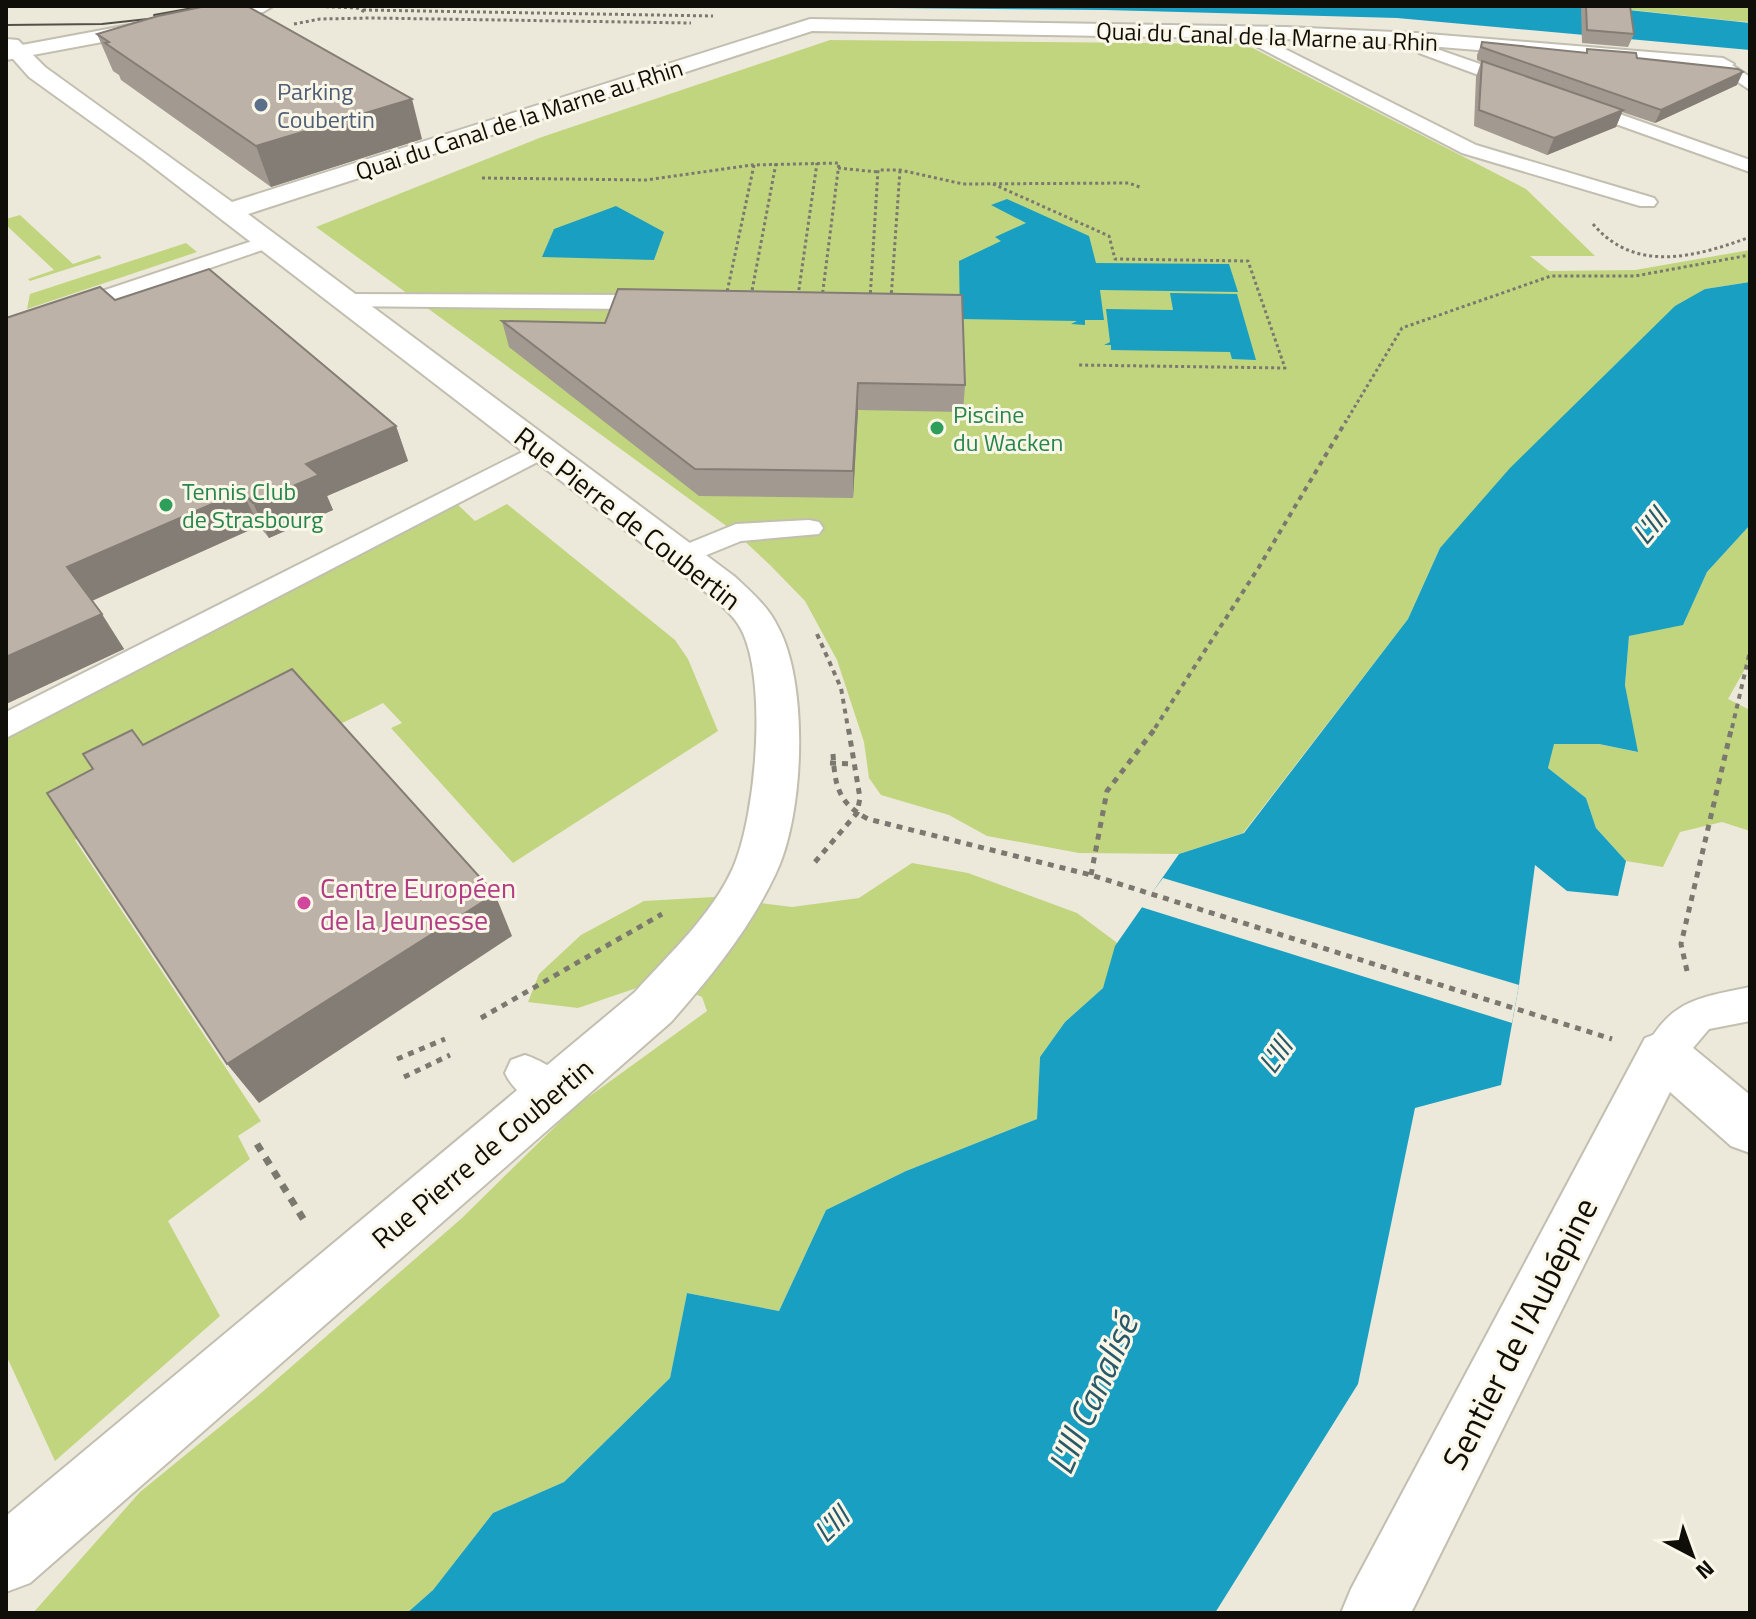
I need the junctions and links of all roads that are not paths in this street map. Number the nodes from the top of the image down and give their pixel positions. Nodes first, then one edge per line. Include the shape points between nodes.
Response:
1 (187, 8) edge
2 (257, 8) edge
3 (1239, 31) junction
4 (1416, 39) junction
5 (10, 49) edge
6 (1723, 64) joint
7 (1750, 85) edge
8 (1750, 166) edge
9 (1647, 202) dead end
10 (227, 212) junction
11 (267, 242) junction
12 (345, 301) junction
13 (632, 302) edge
14 (6, 331) edge
15 (542, 450) junction
16 (809, 528) dead end
17 (682, 556) junction
18 (6, 726) edge
19 (1750, 1004) edge
20 (1680, 1034) junction
21 (1750, 1128) edge
22 (6, 1559) edge
23 (1375, 1613) edge

1 - 5 street
2 - 5 street
3 - 4 street, Quai du Canal de la Marne au Rhin
3 - 9 lane via 1469,149
3 - 10 street, Quai du Canal de la Marne au Rhin via 810,25
4 - 6 street, Quai du Canal de la Marne au Rhin
4 - 8 lane via 1425,50
5 - 10 street, Rue Pierre de Coubertin
6 - 7 lane
10 - 11 street, Rue Pierre de Coubertin
11 - 12 street, Rue Pierre de Coubertin
11 - 14 lane
12 - 13 lane
12 - 15 street, Rue Pierre de Coubertin
15 - 17 street, Rue Pierre de Coubertin
15 - 18 lane
16 - 17 lane via 736,533
17 - 22 street, Rue Pierre de Coubertin via 721,585 761,629 774,671 776,762 764,847 726,922 653,1007 539,1083 339,1275
19 - 20 lane
20 - 21 street
20 - 23 street, Sentier de l'Aubépine

